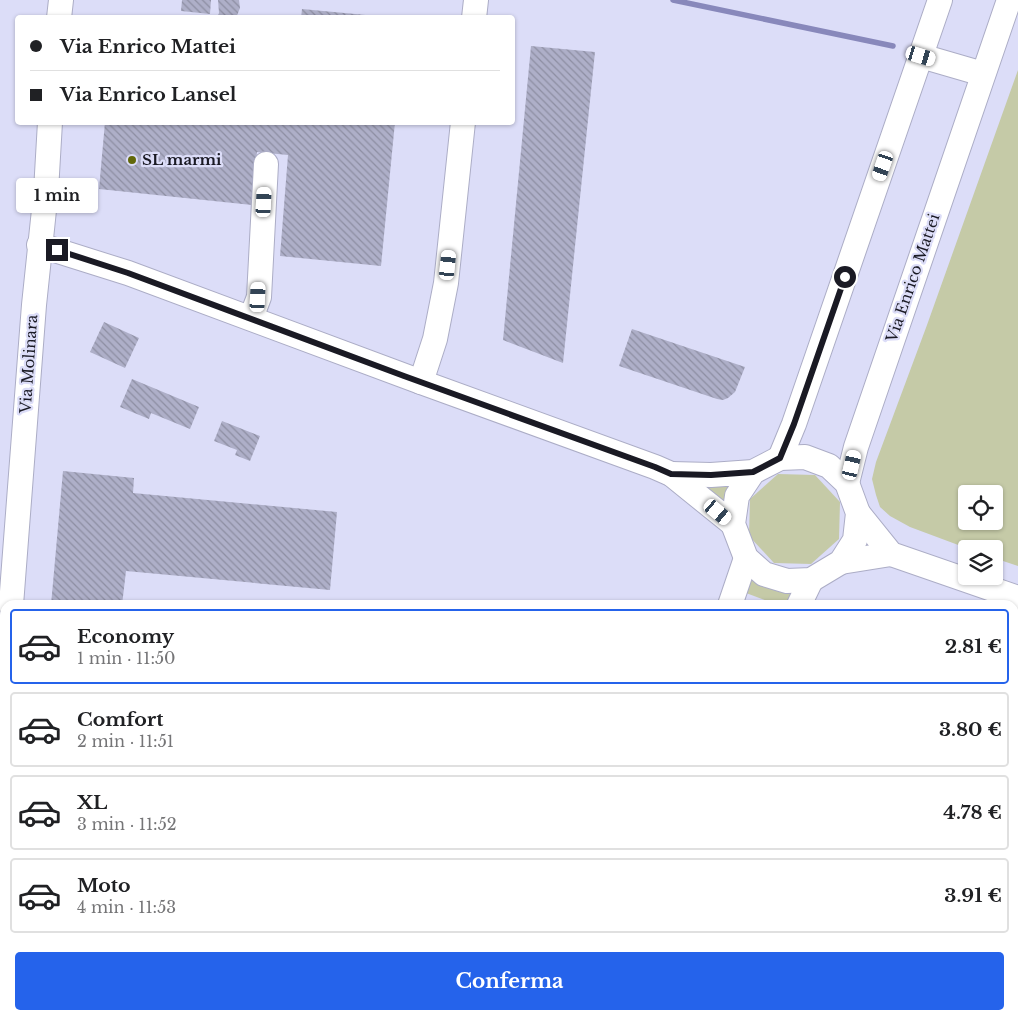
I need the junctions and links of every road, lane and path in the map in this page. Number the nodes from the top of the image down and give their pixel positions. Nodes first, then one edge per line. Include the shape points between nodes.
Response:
1 (61, 0) edge
2 (476, 0) edge
3 (940, 0) edge
4 (1009, 0) edge
5 (59, 15) edge
6 (474, 15) edge
7 (921, 56) junction
8 (983, 74) junction
9 (50, 125) edge
10 (463, 125) edge
11 (266, 164) dead end
12 (39, 245) junction
13 (251, 318) junction
14 (421, 382) junction
15 (780, 458) junction
16 (753, 472) junction
17 (671, 474) junction
18 (847, 484) junction
19 (858, 513) junction
20 (733, 524) junction
21 (891, 554) junction
22 (746, 558) junction
23 (841, 562) junction
24 (811, 580) junction
25 (1018, 598) edge
26 (10, 600) edge
27 (732, 600) edge
28 (801, 600) edge

1 - 5 street
2 - 6 street
3 - 7 street
4 - 8 street, Via Enrico Mattei
7 - 8 street
7 - 15 street
8 - 18 street, Via Enrico Mattei via 856,447
9 - 12 street, Via Molinara
10 - 14 street via 446,283 435,339
11 - 13 street via 258,297
12 - 13 street via 128,273
12 - 26 street, Via Molinara
13 - 14 street
14 - 17 street
15 - 16 street
15 - 18 street via 805,457 829,466
16 - 17 street
16 - 20 street via 737,496
17 - 20 street
18 - 19 street
19 - 21 street
19 - 23 street via 854,540
20 - 22 street
21 - 23 street
21 - 25 street
22 - 24 street via 764,574 787,581
22 - 27 street
23 - 24 street
24 - 28 street

